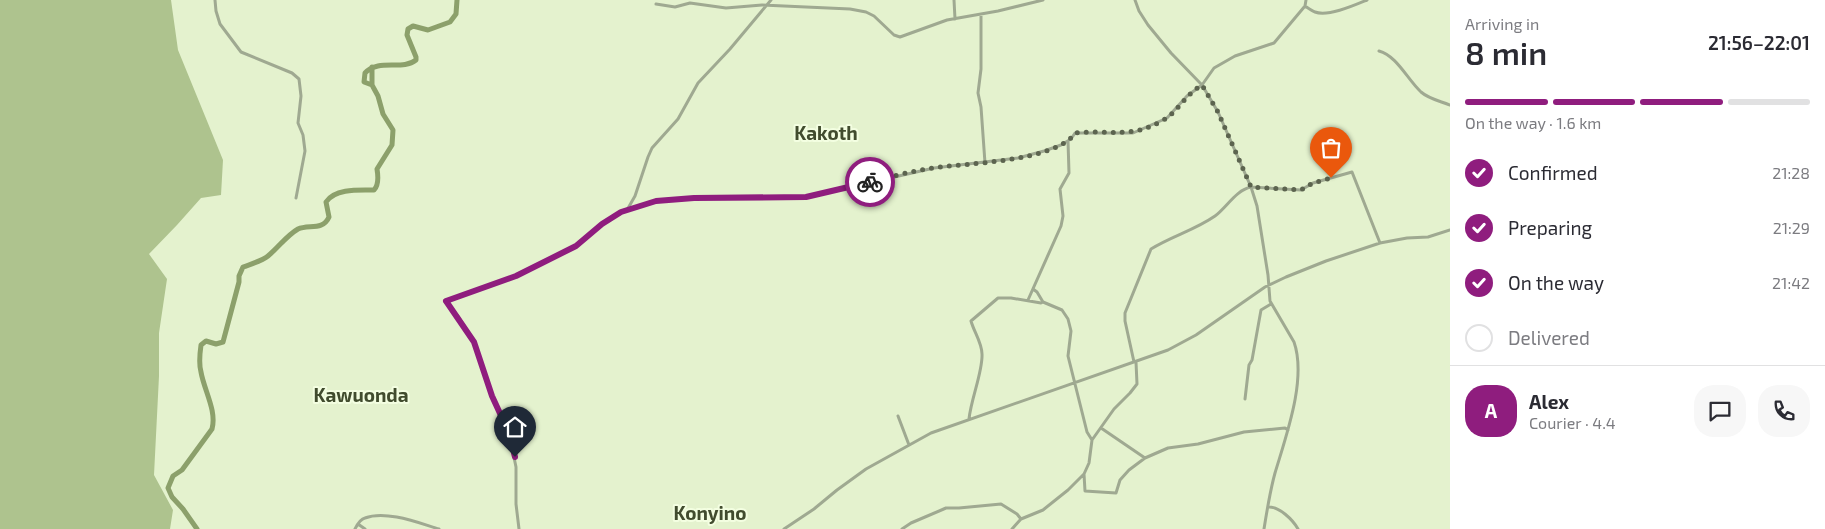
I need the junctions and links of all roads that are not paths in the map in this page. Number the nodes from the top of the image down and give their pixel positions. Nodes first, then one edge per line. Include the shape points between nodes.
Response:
1 (215, 0) edge
2 (771, 0) edge
3 (954, 0) edge
4 (1043, 0) edge
5 (1135, 0) edge
6 (1306, 0) edge
7 (1367, 0) edge
8 (656, 4) dead end
9 (768, 5) junction
10 (1305, 6) junction
11 (980, 14) junction
12 (955, 19) junction
13 (1379, 50) dead end
14 (1202, 85) junction
15 (1450, 105) edge
16 (1068, 141) junction
17 (985, 163) junction
18 (1251, 187) junction
19 (296, 198) dead end
20 (627, 210) junction
21 (1450, 230) edge
22 (1380, 244) junction
23 (1268, 285) junction
24 (1033, 289) junction
25 (1028, 300) junction
26 (1043, 302) junction
27 (1271, 304) junction
28 (1135, 362) junction
29 (1075, 384) junction
30 (1245, 399) dead end
31 (898, 416) dead end
32 (969, 419) junction
33 (1101, 428) junction
34 (1288, 430) junction
35 (1092, 440) junction
36 (909, 444) junction
37 (1145, 458) junction
38 (1084, 474) junction
39 (1268, 508) junction
40 (1021, 519) junction
41 (358, 524) junction
42 (355, 529) edge
43 (365, 529) edge
44 (439, 529) edge
45 (519, 529) edge
46 (784, 529) edge
47 (902, 529) edge
48 (1012, 529) edge
49 (1264, 529) edge
50 (1298, 529) edge

1 - 19 street via 220,24 241,52 299,79 298,123 306,151
2 - 9 street
3 - 12 street
4 - 11 street
5 - 14 street via 1139,11 1171,53
6 - 10 street
7 - 10 street via 1351,8 1322,13
8 - 9 street via 675,7 690,3 726,8
9 - 12 street via 866,12 900,37
9 - 20 street via 698,83 678,119 652,148
10 - 14 street via 1274,44 1226,60 1214,68
11 - 12 street
11 - 17 street via 978,92
13 - 15 street via 1394,58 1422,93
14 - 16 street via 1167,118 1138,132 1078,133
14 - 18 street via 1218,112
16 - 17 street via 1044,152
16 - 24 street via 1069,173 1060,189 1061,226
17 - 20 street via 934,168 806,197 684,198 656,201
18 - 22 street via 1301,190 1313,183 1352,172
18 - 23 street via 1260,218
18 - 28 street via 1244,188 1225,208 1205,222 1151,248 1125,313
20 - 45 street via 562,254 516,276 445,302 474,342 492,396 509,433 516,467
21 - 22 street via 1428,237
22 - 23 street via 1326,261
23 - 27 street
23 - 28 street via 1196,335
24 - 25 street
24 - 26 street
25 - 26 street
25 - 32 street via 998,298 971,321 982,354
26 - 29 street via 1062,310 1068,319 1071,331 1068,356
27 - 30 street via 1261,310
27 - 34 street via 1294,342 1298,358
28 - 29 street
28 - 33 street via 1137,384
29 - 32 street
29 - 35 street
31 - 36 street
32 - 36 street
33 - 35 street
33 - 37 street
34 - 37 street via 1244,432 1168,448
34 - 39 street
35 - 38 street
36 - 46 street via 856,476
37 - 38 street via 1122,476 1116,493 1086,491
38 - 40 street via 1043,510
39 - 49 street
39 - 50 street via 1273,507 1287,515
40 - 47 street via 1001,504 946,508
40 - 48 street
41 - 42 street
41 - 43 street
41 - 44 street via 366,518 387,516

